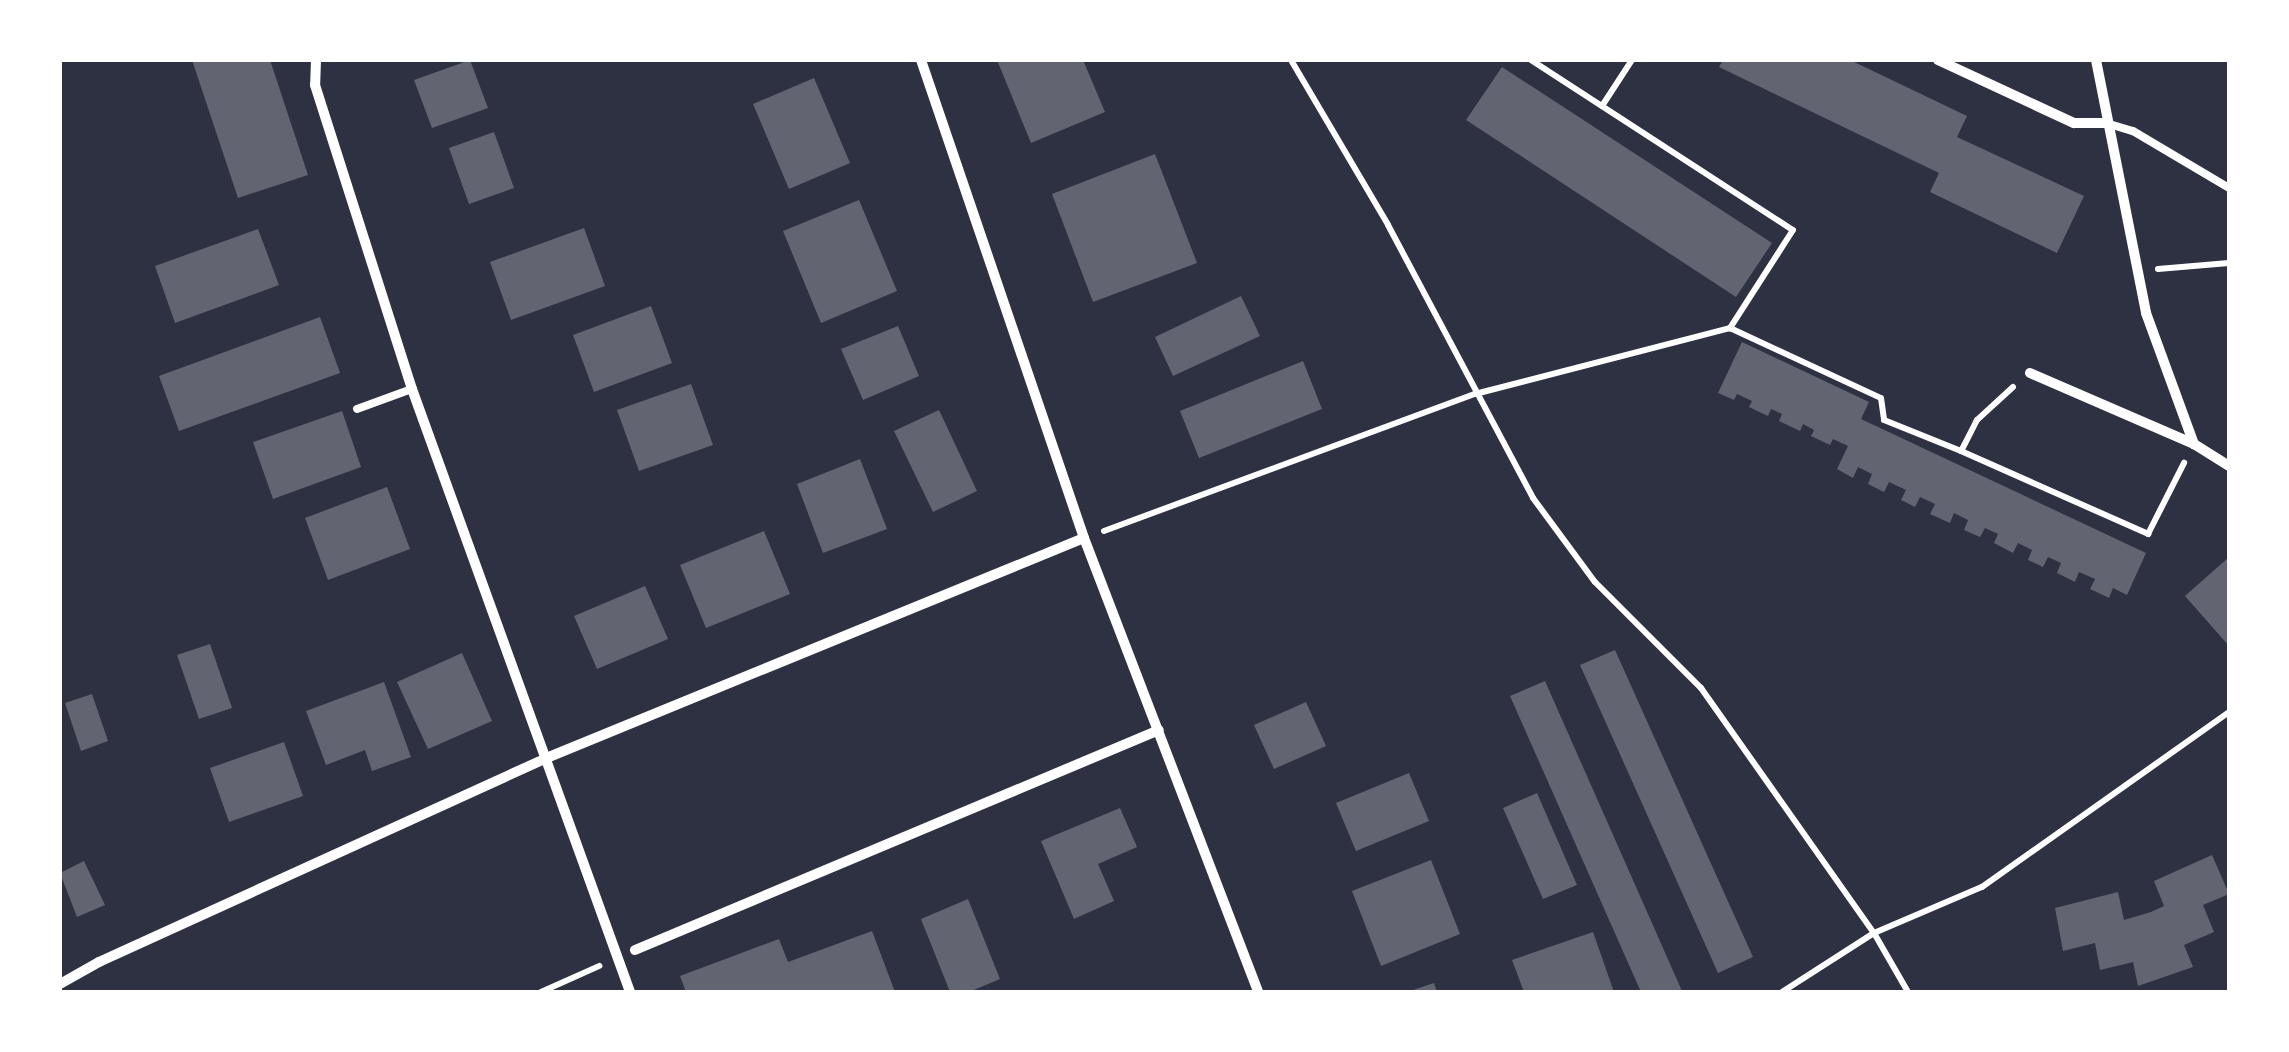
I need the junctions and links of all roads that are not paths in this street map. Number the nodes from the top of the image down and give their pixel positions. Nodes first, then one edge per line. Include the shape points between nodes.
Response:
1 (316, 60) edge
2 (922, 60) edge
3 (1938, 60) edge
4 (2096, 60) edge
5 (2106, 123) junction
6 (2229, 188) edge
7 (2030, 372) road end
8 (412, 389) junction
9 (357, 409) dead end
10 (2194, 444) junction
11 (2229, 466) edge
12 (1084, 538) junction
13 (1159, 730) junction
14 (544, 759) junction
15 (635, 950) dead end
16 (60, 984) edge
17 (630, 992) edge
18 (1258, 992) edge

1 - 8 street via 315,85
2 - 12 street
3 - 5 street via 2074,123
4 - 5 street
5 - 6 lane via 2134,131
5 - 10 street via 2146,313
7 - 10 street
8 - 9 lane
8 - 14 street
10 - 11 street
12 - 13 street
12 - 14 street
13 - 15 street
13 - 18 street
14 - 16 street
14 - 17 street

